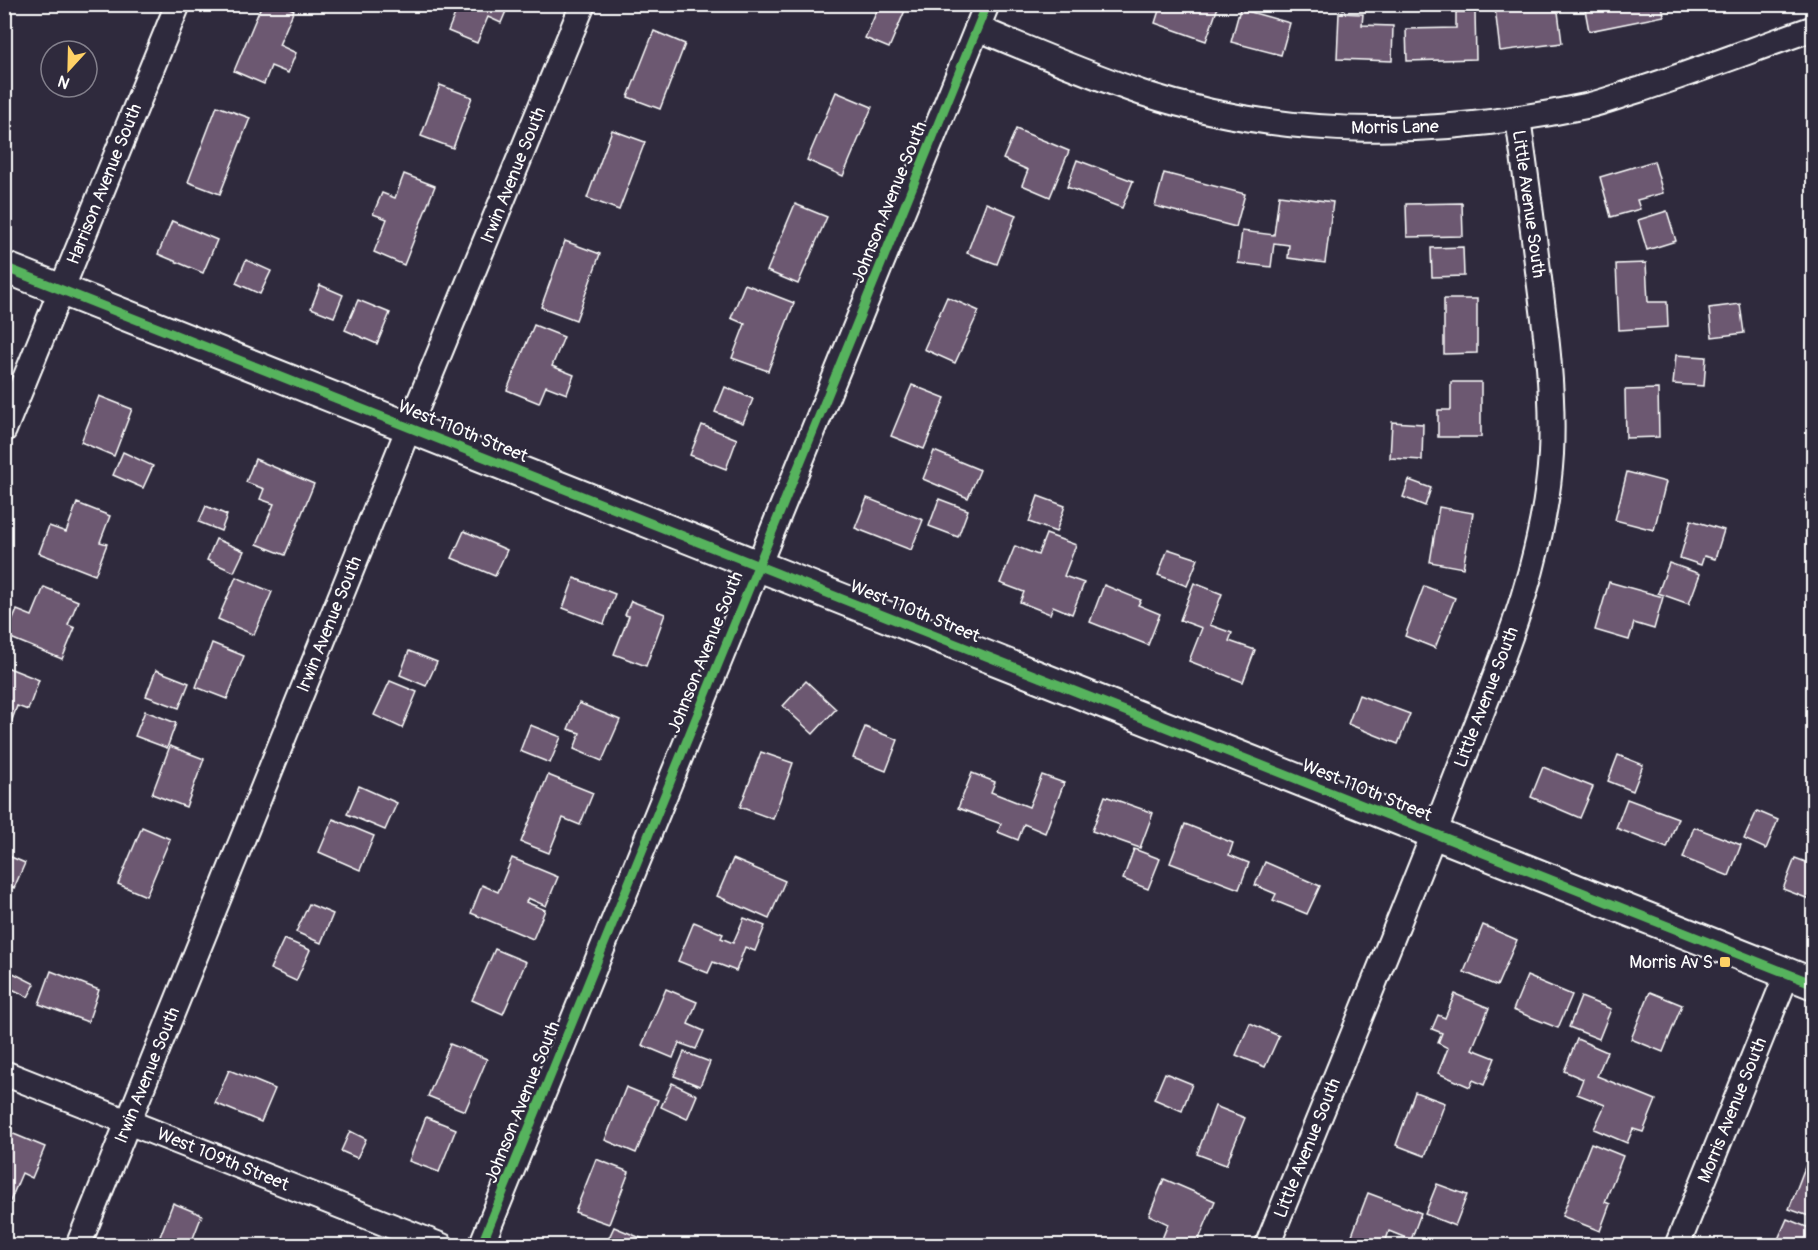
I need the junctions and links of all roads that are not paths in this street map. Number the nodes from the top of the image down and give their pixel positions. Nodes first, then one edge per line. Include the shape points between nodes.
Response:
1 (178, 4) edge
2 (584, 4) edge
3 (987, 4) edge
4 (977, 28) junction
5 (1814, 28) edge
6 (1518, 118) junction
7 (4, 267) edge
8 (61, 290) junction
9 (409, 427) junction
10 (4, 430) edge
11 (758, 566) junction
12 (1433, 834) junction
13 (1800, 979) edge
14 (4, 1073) edge
15 (128, 1122) junction
16 (78, 1245) edge
17 (442, 1245) edge
18 (481, 1245) edge
19 (1267, 1245) edge
20 (1677, 1245) edge

1 - 8 street, Harrison Avenue South
2 - 9 street, Irwin Avenue South
3 - 4 street, Johnson Avenue South
4 - 6 street, Morris Lane via 1144,94 1232,116 1321,128 1409,130
4 - 11 street, Johnson Avenue South
5 - 6 street, Morris Lane via 1588,106
6 - 12 street, Little Avenue South via 1547,342 1551,455 1541,527 1525,597
7 - 8 street, West 110th Street
8 - 9 street, West 110th Street
8 - 10 street, Harrison Avenue South
9 - 11 street, West 110th Street
9 - 15 street, Irwin Avenue South
11 - 12 street, West 110th Street
11 - 18 street, Johnson Avenue South
12 - 13 street, West 110th Street
12 - 19 street, Little Avenue South
13 - 20 street, Morris Avenue South
14 - 15 street, West 109th Street
15 - 16 street, Irwin Avenue South
15 - 17 street, West 109th Street

